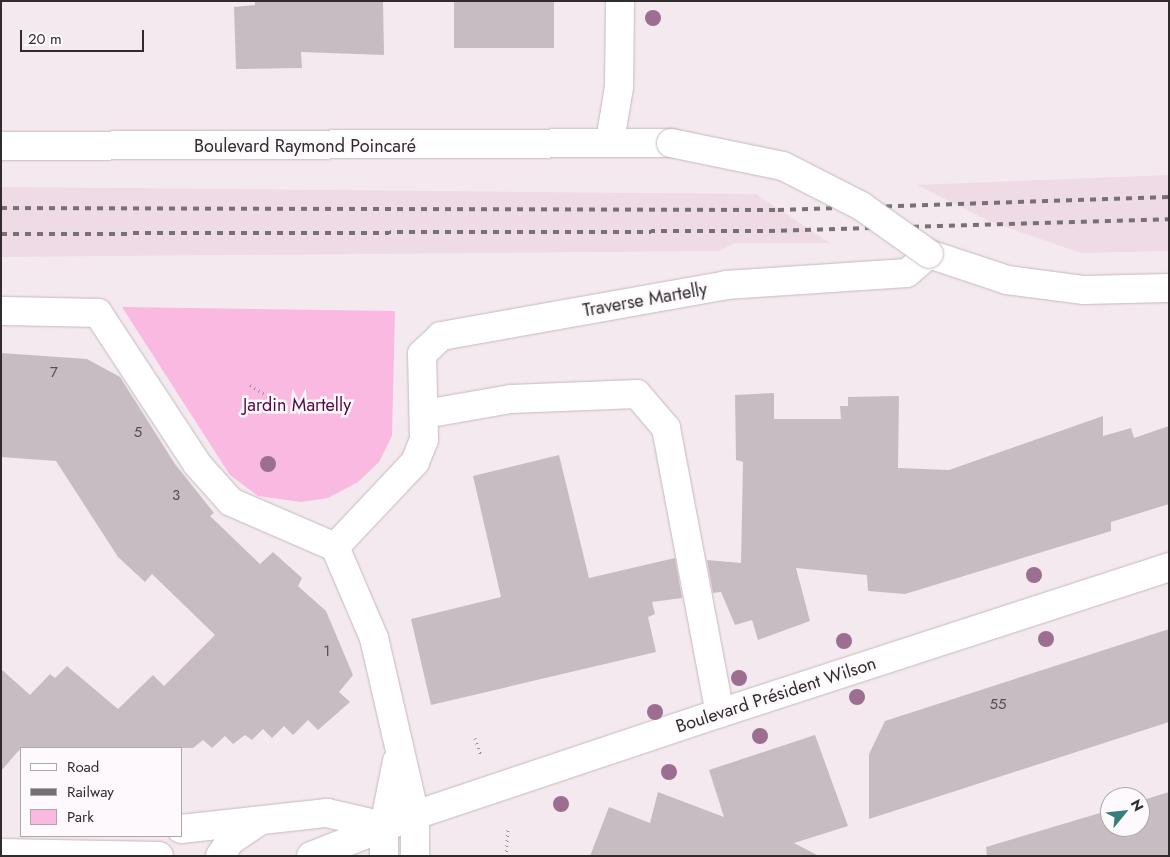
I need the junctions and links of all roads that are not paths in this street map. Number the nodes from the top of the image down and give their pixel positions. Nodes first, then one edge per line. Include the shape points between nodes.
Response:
1 (620, 1) edge
2 (610, 141) junction
3 (1, 146) edge
4 (930, 254) junction
5 (1169, 288) edge
6 (1, 312) edge
7 (424, 414) junction
8 (335, 547) junction
9 (1169, 567) edge
10 (720, 712) junction
11 (398, 757) junction
12 (415, 815) junction
13 (259, 821) junction
14 (384, 826) junction
15 (182, 829) edge
16 (105, 837) edge
17 (2, 854) edge
18 (159, 856) edge
19 (220, 856) edge
20 (311, 856) edge
21 (384, 856) edge
22 (415, 856) edge

1 - 2 main road via 619,87
2 - 3 main road, Boulevard Raymond Poincaré
2 - 4 main road, Boulevard Raymond Poincaré, bridge via 671,143 783,166 861,206
4 - 5 main road, Boulevard Raymond Poincaré via 1007,280 1084,290
4 - 7 main road, Traverse Martelly via 907,273 726,286 441,336 422,354 420,387
6 - 8 main road via 98,313 197,464 232,502
7 - 8 main road, Traverse Martelly via 424,440 415,462
7 - 10 main road via 511,399 638,394 666,428
8 - 11 main road via 374,638
9 - 10 main road, Boulevard Président Wilson
10 - 12 main road, Boulevard Président Wilson
11 - 12 main road
11 - 14 main road
12 - 14 main road, Boulevard Président Wilson
12 - 22 main road
13 - 14 main road via 327,813
13 - 15 main road
13 - 19 main road via 230,841
14 - 20 main road, Boulevard Président Wilson
14 - 21 main road
16 - 17 main road
17 - 18 main road

